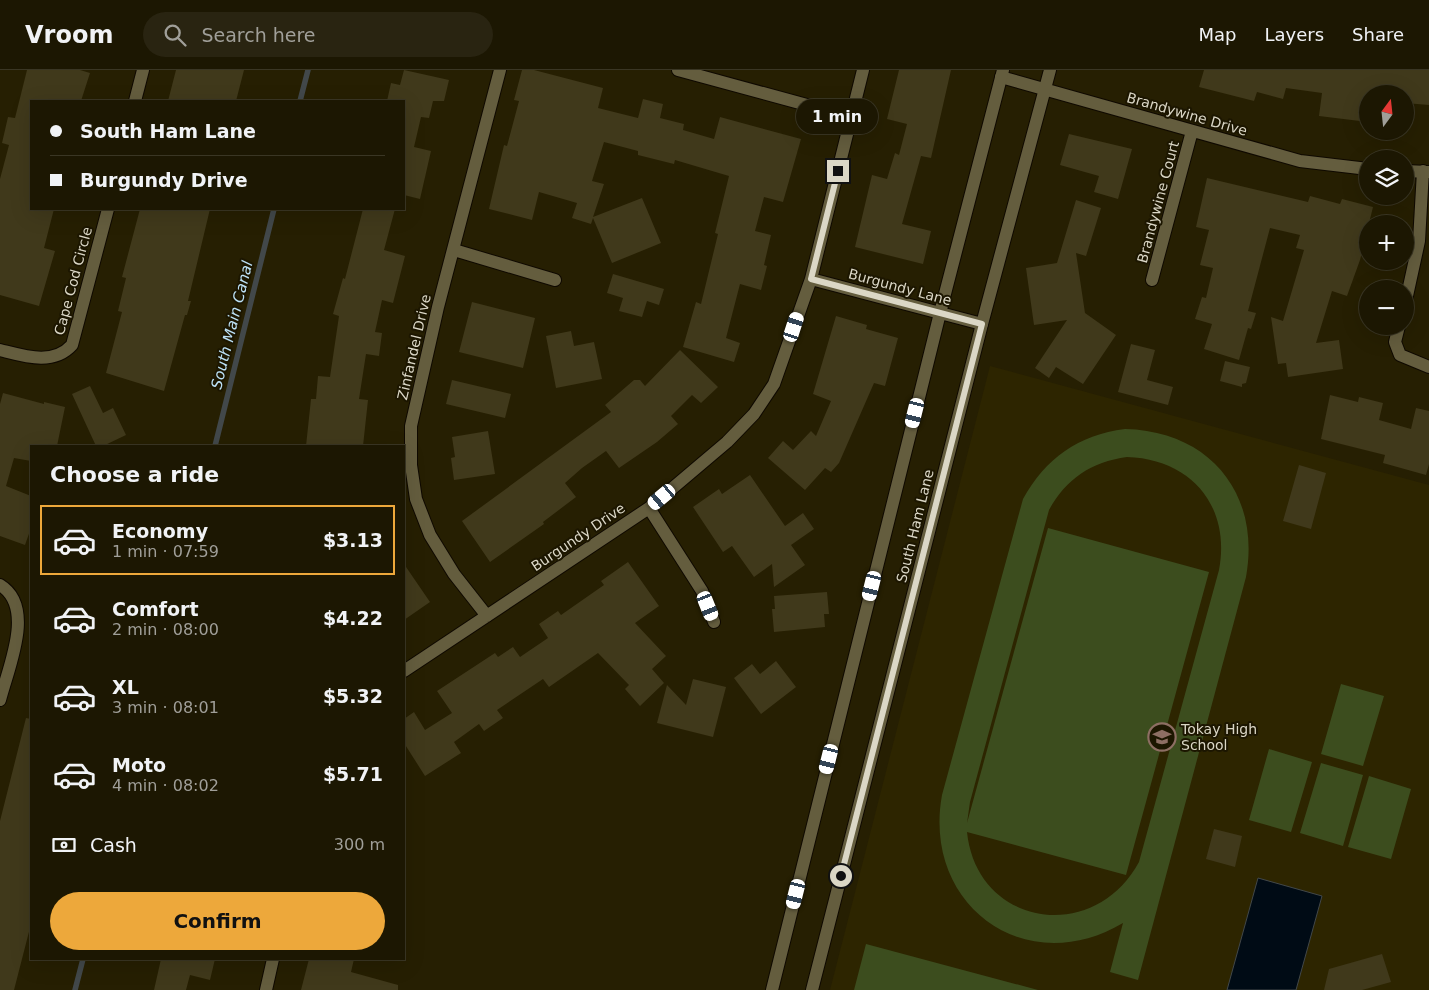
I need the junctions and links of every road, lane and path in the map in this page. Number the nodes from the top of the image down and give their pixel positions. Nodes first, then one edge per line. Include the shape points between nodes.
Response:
1 (143, 70) edge
2 (500, 70) edge
3 (678, 70) edge
4 (863, 70) edge
5 (1050, 70) edge
6 (1002, 74) edge
7 (1044, 90) junction
8 (135, 100) edge
9 (851, 117) junction
10 (1192, 131) junction
11 (1359, 168) edge
12 (1426, 172) edge
13 (108, 210) edge
14 (454, 250) junction
15 (811, 279) junction
16 (555, 280) dead end
17 (1152, 280) dead end
18 (1410, 280) edge
19 (940, 313) junction
20 (982, 324) junction
21 (1397, 335) edge
22 (0, 350) edge
23 (1429, 367) edge
24 (649, 508) junction
25 (0, 585) edge
26 (487, 616) junction
27 (714, 622) dead end
28 (405, 671) edge
29 (0, 700) edge
30 (274, 960) edge
31 (266, 990) edge
32 (772, 990) edge
33 (812, 990) edge

1 - 8 street
2 - 14 street, Zinfandel Drive
3 - 9 street
4 - 9 street, Burgundy Drive
5 - 7 street, South Ham Lane
6 - 7 street, Brandywine Drive
6 - 19 street, South Ham Lane
7 - 10 street, Brandywine Drive
7 - 20 street, South Ham Lane
9 - 15 street, Burgundy Drive
10 - 11 street, Brandywine Drive via 1300,161
10 - 17 street, Brandywine Court
12 - 18 street via 1419,241
13 - 22 street, Cape Cod Circle via 72,345 54,357 31,358
14 - 16 street
14 - 26 street, Zinfandel Drive via 411,426 410,465 416,499 430,535 454,574
15 - 19 street, Burgundy Lane
15 - 24 street, Burgundy Drive via 774,384 754,414 727,442
19 - 20 street, Burgundy Lane
19 - 32 street, South Ham Lane
20 - 33 street, South Ham Lane
21 - 23 street via 1395,342 1400,355
24 - 26 street, Burgundy Drive
24 - 27 street via 702,591
25 - 29 street via 16,603 20,623
26 - 28 street, Burgundy Drive
30 - 31 street

